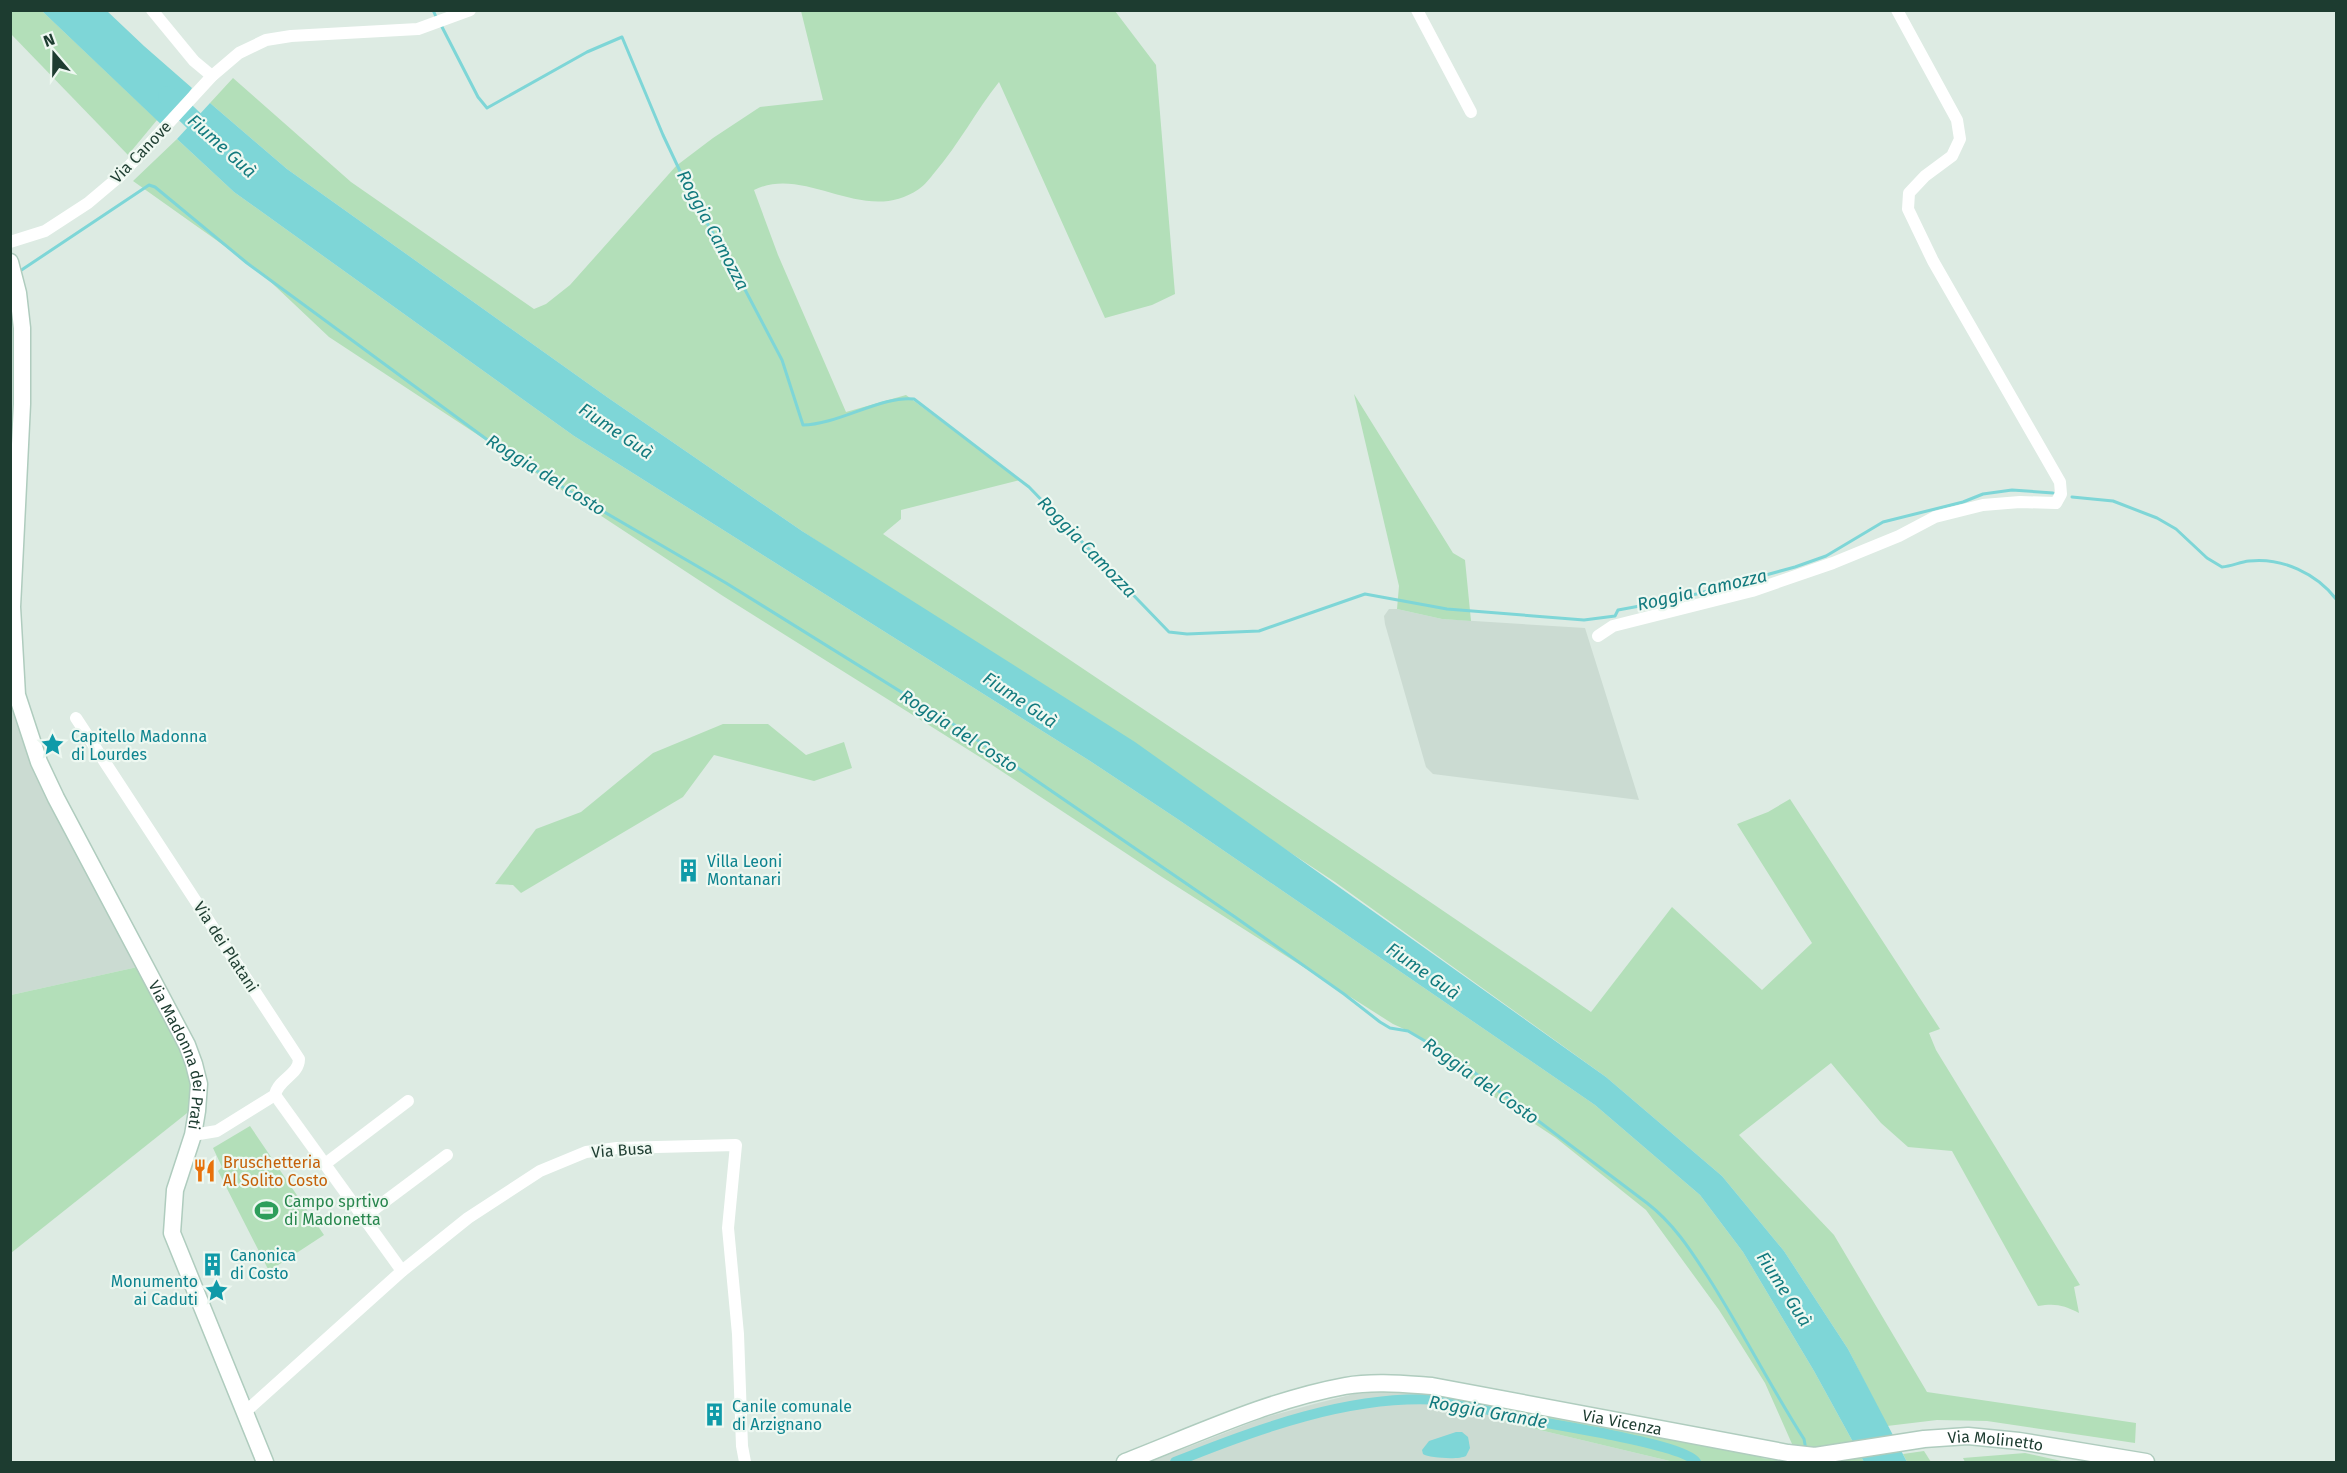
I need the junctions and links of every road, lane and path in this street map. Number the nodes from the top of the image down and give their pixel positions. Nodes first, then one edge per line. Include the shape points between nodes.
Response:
1 (152, 10) edge
2 (470, 10) edge
3 (1417, 10) edge
4 (1897, 10) edge
5 (212, 76) junction
6 (1472, 112) dead end
7 (10, 242) edge
8 (10, 262) edge
9 (1598, 636) dead end
10 (76, 718) dead end
11 (275, 1095) junction
12 (408, 1101) dead end
13 (193, 1135) junction
14 (447, 1155) dead end
15 (325, 1164) junction
16 (364, 1217) junction
17 (402, 1271) junction
18 (244, 1413) junction
19 (1881, 1446) joint
20 (265, 1462) edge
21 (745, 1462) edge
22 (1125, 1462) edge
23 (2146, 1462) edge

1 - 5 street via 194,61
2 - 5 street, Via Canove via 418,29 266,40 239,53
3 - 6 street
4 - 9 street via 1957,120 1960,139 1952,156 1924,176 1909,193 1908,209 1933,261 2056,474 2061,494 2056,503 1983,505 1935,517 1833,563 1752,591 1613,626
5 - 7 street, Via Canove via 120,176 88,203 45,231
8 - 13 main road, Via Madonna dei Prati via 22,328 12,607 17,695 39,762 56,798 187,1046 199,1084
10 - 11 street, Via dei Platani via 298,1055 300,1063 277,1086
11 - 13 street, Via dei Platani via 217,1131
11 - 15 street
12 - 15 street
13 - 18 main road, Via Madonna dei Prati via 175,1190 172,1233
14 - 16 street
15 - 16 street
16 - 17 street
17 - 18 street, Via Busa
17 - 21 street, Via Busa via 502,1194 540,1171 586,1152 736,1145 728,1227
18 - 20 main road, Via Madonna dei Prati
19 - 22 main road, Via Vicenza via 1815,1456 1788,1453 1432,1386 1383,1383 1346,1386 1293,1398
19 - 23 main road, Via Molinetto via 1968,1436

